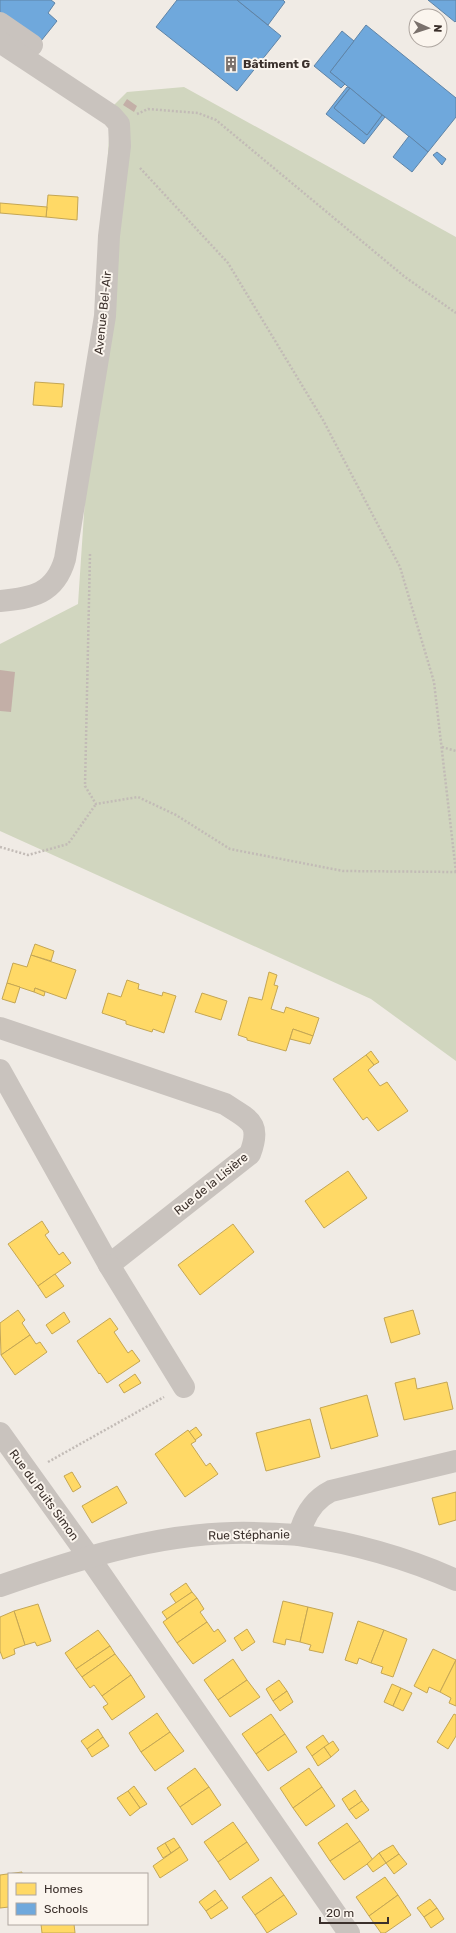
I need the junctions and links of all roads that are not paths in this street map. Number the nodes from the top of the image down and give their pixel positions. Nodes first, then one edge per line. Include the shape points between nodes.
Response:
1 (0, 23) edge
2 (0, 42) edge
3 (47, 56) dead end
4 (0, 601) edge
5 (0, 1028) edge
6 (0, 1070) edge
7 (109, 1265) junction
8 (184, 1386) road end
9 (0, 1433) edge
10 (456, 1460) edge
11 (299, 1534) junction
12 (89, 1557) junction
13 (456, 1580) edge
14 (0, 1586) edge
15 (349, 1933) edge

1 - 3 street
2 - 4 street, Avenue Bel-Air via 112,116 119,124 120,146 109,236 105,316 65,559 61,574 39,593
5 - 7 street, Rue de la Lisière via 224,1104 250,1121 256,1130 250,1154
6 - 7 street
7 - 8 street
9 - 12 street, Rue du Puits Simon
10 - 11 street, Rue Stéphanie via 331,1491 320,1497 311,1508
11 - 12 street, Rue Stéphanie via 232,1533 196,1536
11 - 13 street via 339,1541
12 - 14 street, Rue Stéphanie
12 - 15 street, Rue du Puits Simon

